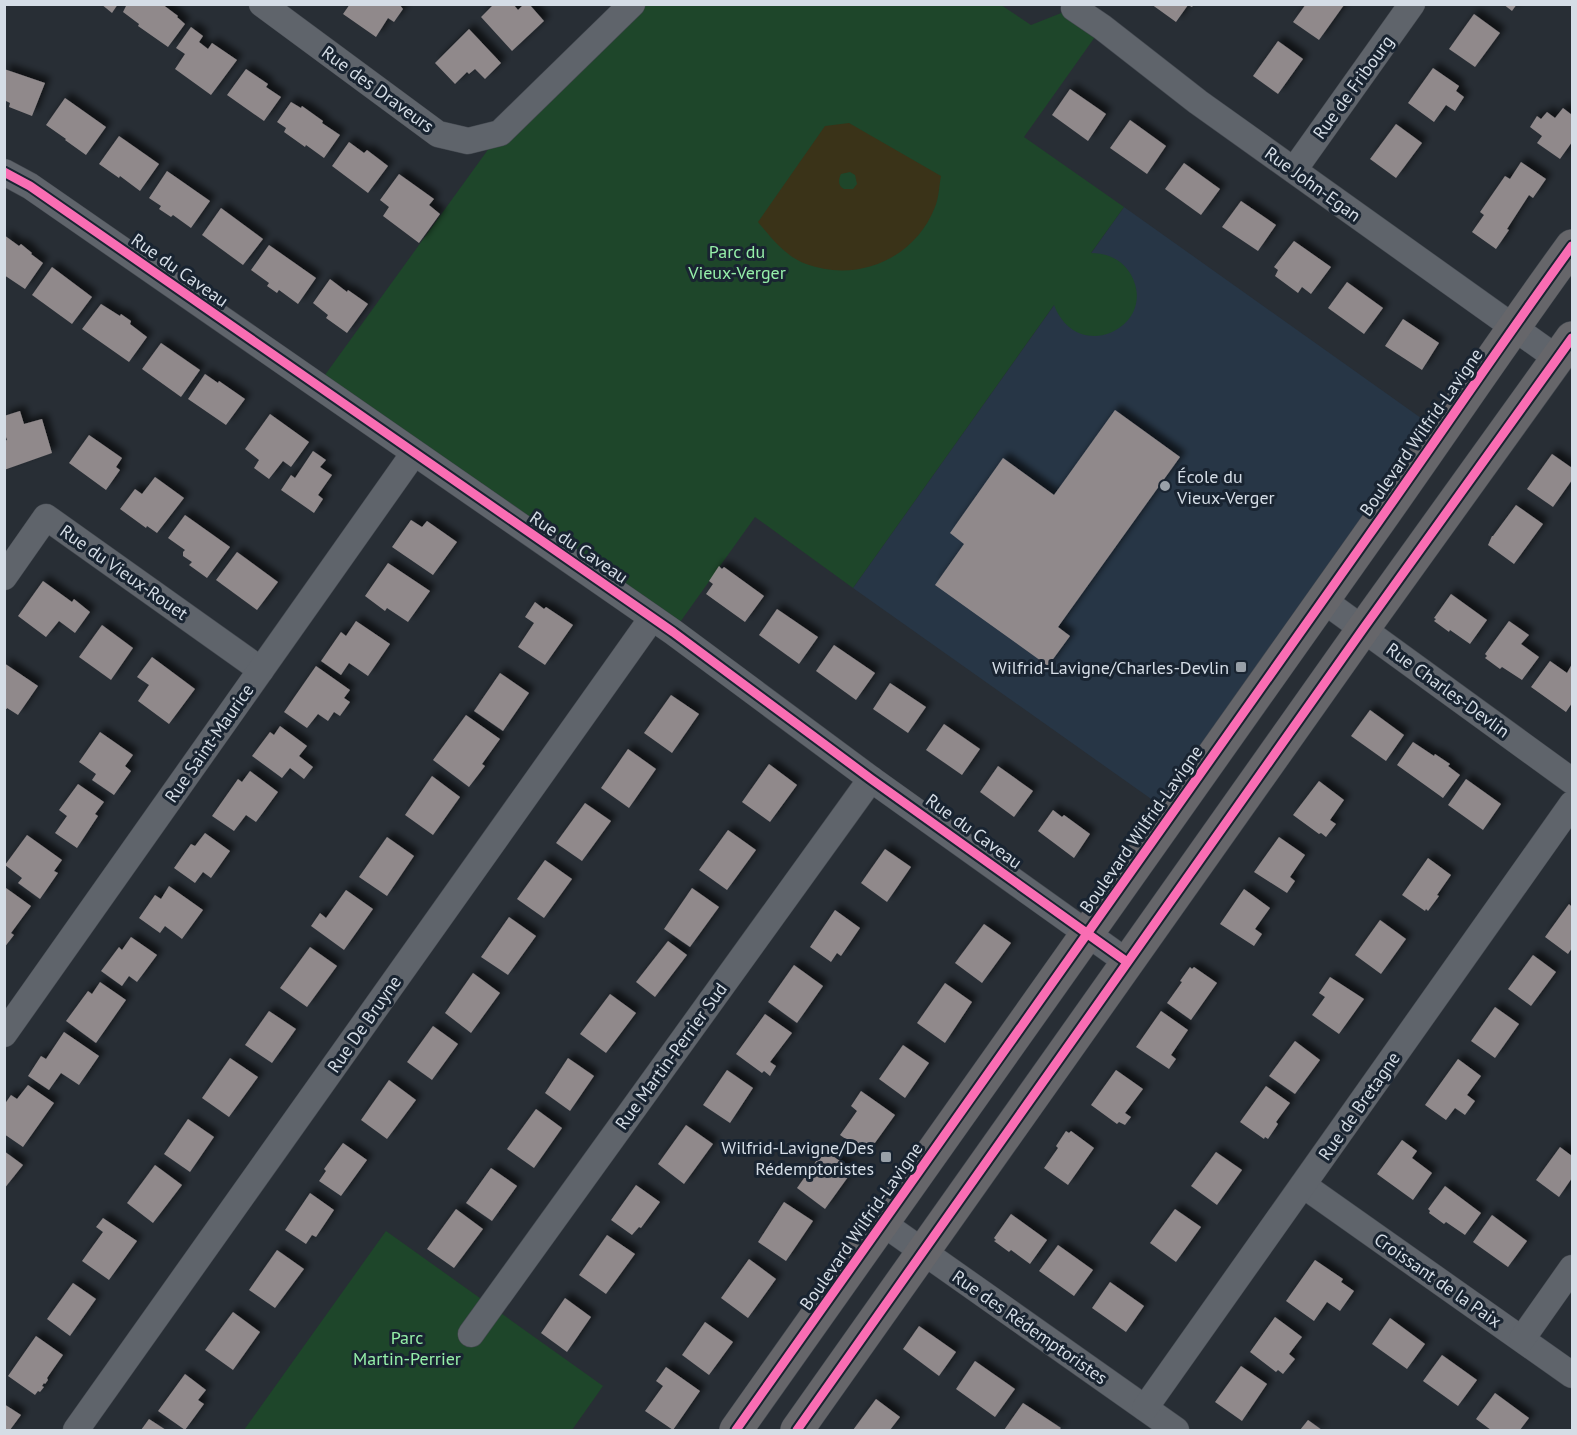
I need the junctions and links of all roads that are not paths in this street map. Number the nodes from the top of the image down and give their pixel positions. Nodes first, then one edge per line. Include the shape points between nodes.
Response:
1 (632, 4) edge
2 (1076, 4) edge
3 (1412, 4) edge
4 (274, 8) edge
5 (1294, 170) junction
6 (4, 172) edge
7 (1572, 246) edge
8 (1513, 328) junction
9 (1565, 349) edge
10 (414, 453) junction
11 (4, 577) edge
12 (1323, 600) junction
13 (652, 618) junction
14 (1363, 629) junction
15 (261, 670) junction
16 (871, 779) junction
17 (1572, 780) edge
18 (1572, 804) edge
19 (1088, 933) junction
20 (1127, 962) junction
21 (4, 1034) edge
22 (1303, 1185) junction
23 (884, 1224) junction
24 (923, 1251) junction
25 (1572, 1268) edge
26 (471, 1334) dead end
27 (1522, 1339) junction
28 (1572, 1375) edge
29 (1145, 1408) junction
30 (76, 1431) edge
31 (736, 1431) edge
32 (797, 1431) edge
33 (1176, 1431) edge

1 - 4 street, Rue des Draveurs via 500,133 468,141 438,134
2 - 5 street, Rue John-Egan via 1074,8
3 - 5 street, Rue de Fribourg
5 - 8 street, Rue John-Egan
6 - 10 street, Rue du Caveau via 30,186
7 - 8 main road, Boulevard Wilfrid-Lavigne
8 - 9 street, Rue John-Egan
8 - 12 main road, Boulevard Wilfrid-Lavigne
9 - 14 main road
10 - 13 street, Rue du Caveau
10 - 15 street, Rue Saint-Maurice
11 - 15 street, Rue du Vieux-Rouet via 46,517
12 - 14 street, Rue Charles-Devlin
12 - 19 main road, Boulevard Wilfrid-Lavigne
13 - 16 street, Rue du Caveau
13 - 30 street, Rue De Bruyne
14 - 17 street, Rue Charles-Devlin
14 - 20 main road
15 - 21 street, Rue Saint-Maurice
16 - 19 street, Rue du Caveau
16 - 26 street, Rue Martin-Perrier Sud
18 - 22 street, Rue de Bretagne
19 - 20 street, Rue du Caveau
19 - 23 main road, Boulevard Wilfrid-Lavigne
20 - 24 main road
22 - 27 street, Croissant de la Paix
22 - 29 street, Rue de Bretagne
23 - 24 street, Rue des Rédemptoristes
23 - 31 main road, Boulevard Wilfrid-Lavigne
24 - 29 street, Rue des Rédemptoristes
24 - 32 main road
25 - 27 street
27 - 28 street, Croissant de la Paix
29 - 33 street, Rue des Rédemptoristes

